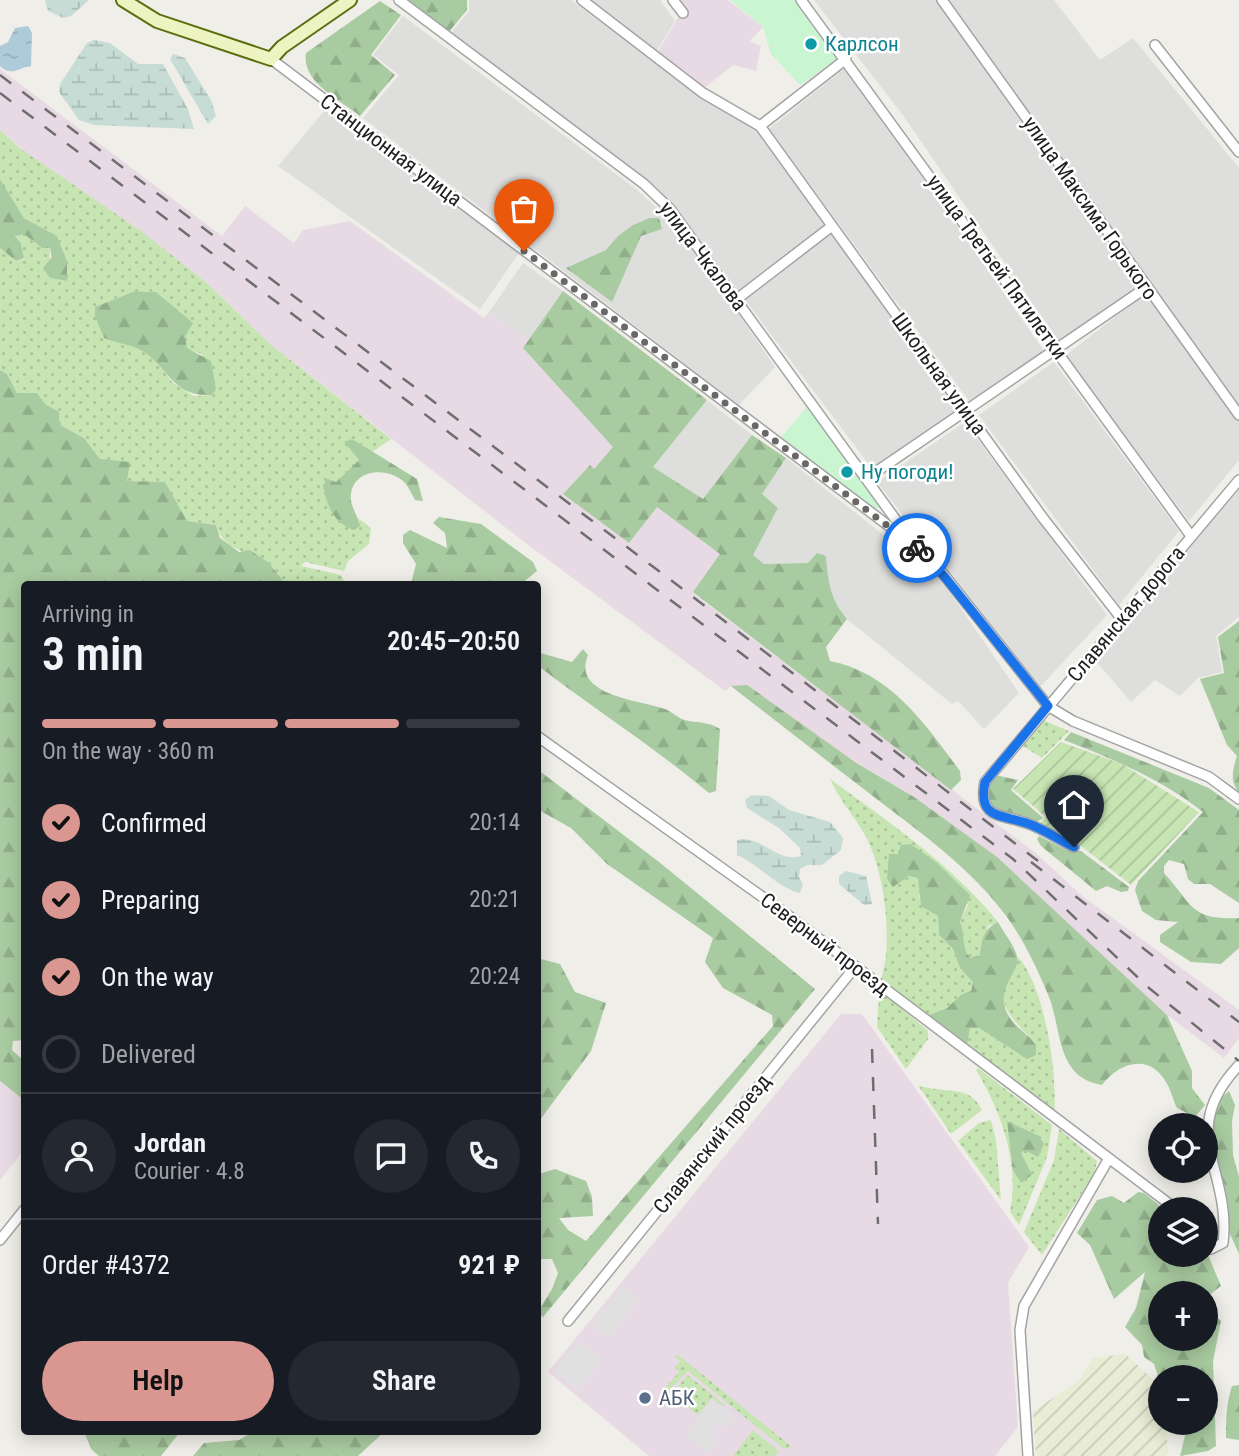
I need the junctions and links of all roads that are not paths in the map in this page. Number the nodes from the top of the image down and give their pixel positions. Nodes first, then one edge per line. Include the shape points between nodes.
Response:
1 (123, 0) edge
2 (350, 0) edge
3 (398, 0) edge
4 (582, 0) edge
5 (673, 0) edge
6 (801, 0) edge
7 (942, 0) edge
8 (683, 13) dead end
9 (1155, 46) dead end
10 (271, 59) junction
11 (846, 59) junction
12 (760, 126) junction
13 (1239, 152) edge
14 (832, 226) junction
15 (1147, 287) junction
16 (737, 299) junction
17 (1056, 349) junction
18 (965, 411) junction
19 (1239, 415) edge
20 (867, 478) junction
21 (1239, 480) edge
22 (889, 510) junction
23 (878, 519) junction
24 (1191, 536) junction
25 (914, 545) junction
26 (1121, 618) junction
27 (1048, 706) junction
28 (541, 739) edge
29 (1239, 799) edge
30 (1074, 847) dead end
31 (855, 967) junction
32 (1239, 1065) edge
33 (1108, 1160) junction
34 (1159, 1197) edge
35 (21, 1214) edge
36 (0, 1240) edge
37 (1218, 1244) edge
38 (568, 1321) dead end
39 (1028, 1456) edge

1 - 10 street via 157,21
2 - 10 street
3 - 16 street, улица Чкалова via 659,197
4 - 12 street via 703,93
5 - 8 street
6 - 11 street, улица Третьей Пятилетки
7 - 15 street, улица Максима Горького
9 - 13 street
10 - 23 street, Станционная улица
11 - 12 street
11 - 17 street, улица Третьей Пятилетки
12 - 14 street, Школьная улица
14 - 16 street
14 - 18 street, Школьная улица
15 - 17 street
15 - 19 street, улица Максима Горького
16 - 20 street, улица Чкалова
17 - 18 street
17 - 24 street, улица Третьей Пятилетки
18 - 20 street
18 - 26 street, Школьная улица
20 - 22 street, улица Чкалова
21 - 24 street, Славянская дорога
22 - 23 street
22 - 25 street, улица Чкалова
23 - 25 street, Станционная улица
24 - 26 street, Славянская дорога
25 - 27 street, Станционная улица
26 - 27 street, Славянская дорога
27 - 29 street via 1073,721 1209,777
27 - 30 street, Славянская дорога via 985,782 982,794 990,811 1002,818 1027,823
28 - 31 street, Северный проезд
31 - 33 street, Северный проезд
31 - 38 street, Славянский проезд
32 - 37 street via 1222,1084 1207,1124 1207,1145 1222,1196 1224,1233 1223,1243
33 - 34 street, Северный проезд
33 - 39 street via 1024,1306 1020,1330
35 - 36 street

